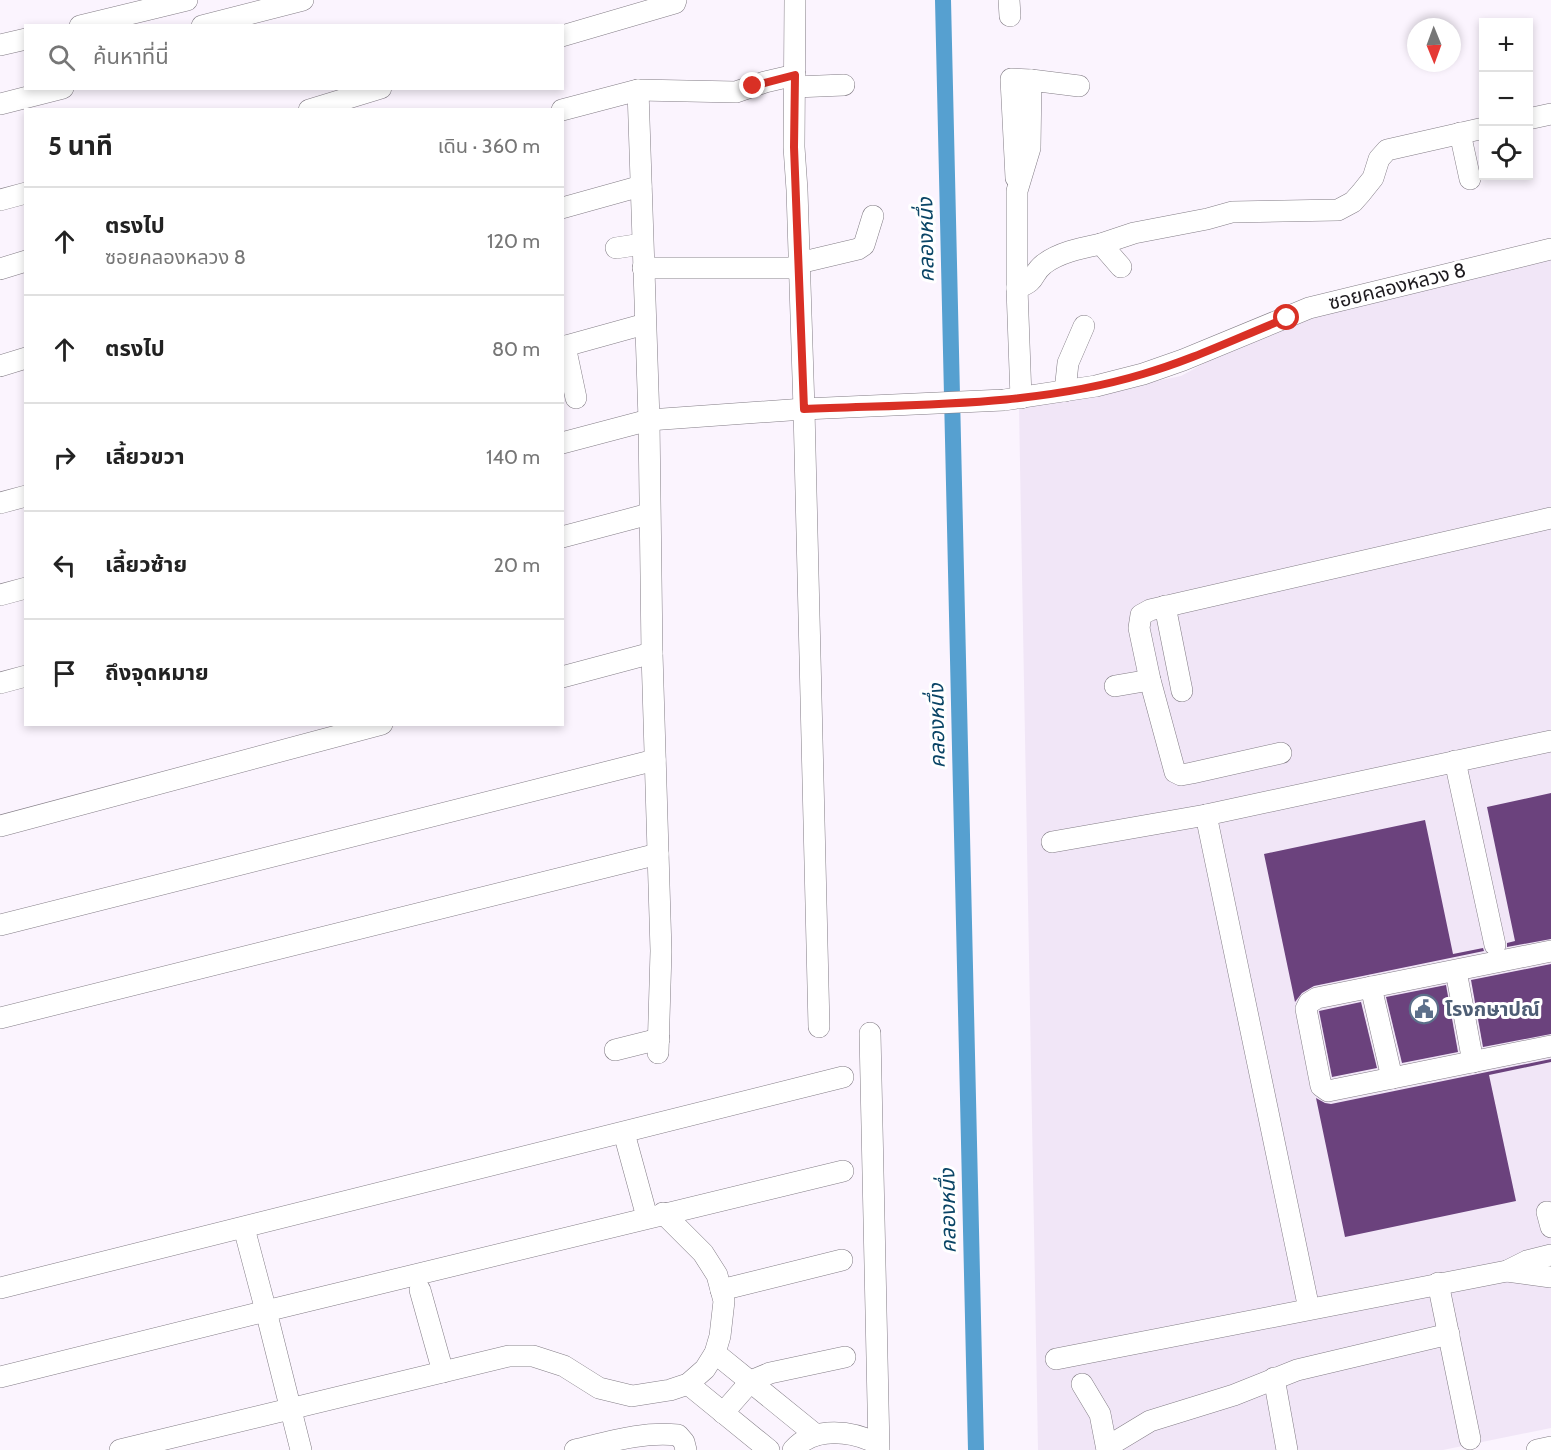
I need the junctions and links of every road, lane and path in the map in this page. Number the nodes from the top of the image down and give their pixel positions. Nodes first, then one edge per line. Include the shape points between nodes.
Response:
1 (187, 0) edge
2 (303, 0) edge
3 (696, 0) edge
4 (795, 0) edge
5 (675, 2) edge
6 (117, 8) edge
7 (84, 24) edge
8 (210, 24) edge
9 (564, 35) edge
10 (24, 39) edge
11 (0, 45) edge
12 (795, 81) junction
13 (844, 86) dead end
14 (1079, 86) dead end
15 (55, 90) edge
16 (374, 90) edge
17 (638, 90) junction
18 (0, 104) edge
19 (316, 108) edge
20 (564, 109) edge
21 (1551, 114) edge
22 (1533, 118) edge
23 (1479, 129) edge
24 (1460, 133) junction
25 (1470, 179) dead end
26 (641, 186) junction
27 (24, 194) edge
28 (0, 200) edge
29 (564, 207) edge
30 (873, 216) dead end
31 (642, 244) junction
32 (1101, 244) junction
33 (616, 248) dead end
34 (1551, 249) edge
35 (24, 262) edge
36 (799, 265) junction
37 (643, 267) junction
38 (1121, 267) dead end
39 (0, 268) edge
40 (1017, 288) junction
41 (645, 324) junction
42 (1084, 326) dead end
43 (564, 346) edge
44 (24, 359) edge
45 (0, 366) edge
46 (1065, 390) junction
47 (576, 398) dead end
48 (1012, 399) junction
49 (804, 409) junction
50 (649, 420) junction
51 (564, 442) edge
52 (24, 497) edge
53 (0, 503) edge
54 (649, 514) junction
55 (1551, 518) edge
56 (564, 536) edge
57 (24, 589) edge
58 (0, 595) edge
59 (1165, 606) junction
60 (652, 653) junction
61 (564, 675) edge
62 (24, 677) edge
63 (1150, 680) junction
64 (0, 683) edge
65 (1115, 686) dead end
66 (1182, 691) dead end
67 (375, 726) edge
68 (1551, 741) edge
69 (1281, 753) dead end
70 (655, 760) junction
71 (1455, 761) junction
72 (1206, 815) junction
73 (0, 826) edge
74 (1052, 842) dead end
75 (658, 854) junction
76 (0, 925) edge
77 (1551, 951) edge
78 (1497, 954) junction
79 (1456, 970) junction
80 (1371, 987) junction
81 (0, 1018) edge
82 (819, 1027) dead end
83 (870, 1033) dead end
84 (1551, 1046) edge
85 (615, 1050) dead end
86 (1473, 1062) junction
87 (843, 1077) dead end
88 (1392, 1078) junction
89 (624, 1133) junction
90 (843, 1171) dead end
91 (655, 1215) junction
92 (244, 1228) junction
93 (1551, 1255) edge
94 (842, 1260) dead end
95 (1507, 1271) junction
96 (1551, 1277) edge
97 (1438, 1283) junction
98 (0, 1288) edge
99 (420, 1290) dead end
100 (721, 1290) junction
101 (1309, 1309) junction
102 (266, 1311) junction
103 (1449, 1334) junction
104 (715, 1353) junction
105 (845, 1357) dead end
106 (1056, 1359) dead end
107 (443, 1372) junction
108 (0, 1377) edge
109 (1274, 1378) junction
110 (751, 1381) junction
111 (688, 1384) junction
112 (1082, 1384) dead end
113 (291, 1409) junction
114 (723, 1413) junction
115 (816, 1435) junction
116 (1470, 1439) dead end
117 (879, 1447) edge
118 (1551, 1447) edge
119 (1107, 1449) edge
120 (120, 1450) edge
121 (301, 1450) edge
122 (575, 1450) edge
123 (686, 1450) edge
124 (769, 1450) edge
125 (793, 1450) edge
126 (1287, 1450) edge
127 (1538, 1450) edge

1 - 6 street
2 - 8 street
3 - 5 street
4 - 12 street
5 - 9 street
6 - 7 street
10 - 11 street
12 - 13 street
12 - 17 street via 727,93
12 - 36 street
14 - 40 street via 1031,80 1030,148 1017,191
15 - 18 street
16 - 19 street
17 - 20 street
17 - 26 street
21 - 22 street
23 - 24 street
24 - 25 street
24 - 32 street via 1387,150 1361,193 1338,210 1232,212
26 - 29 street
26 - 31 street
27 - 28 street
30 - 36 street via 864,245 858,249
31 - 33 street
31 - 37 street
32 - 38 street
32 - 40 street via 1046,262 1030,283
34 - 46 street, ซอยคลองหลวง 8 via 1309,308 1143,374
35 - 39 street
36 - 37 street
36 - 49 street
37 - 41 street
40 - 48 street
41 - 43 street
41 - 50 street
42 - 46 street via 1068,363
43 - 47 street
44 - 45 street
46 - 48 street, ซอยคลองหลวง 8
48 - 49 street, ซอยคลองหลวง 8
49 - 50 street, ซอยคลองหลวง 8
49 - 82 street
50 - 51 street, ซอยคลองหลวง 8
50 - 54 street
52 - 53 street
54 - 56 street
54 - 60 street
55 - 59 street
57 - 58 street
59 - 63 street via 1150,610 1139,620
59 - 66 street
60 - 61 street
60 - 70 street
62 - 64 street
63 - 65 street
63 - 69 street via 1177,774
67 - 73 street
68 - 71 street
70 - 75 street
70 - 76 street
71 - 72 street
71 - 78 street
72 - 74 street
72 - 101 street
75 - 81 street
75 - 85 street via 659,1046
77 - 78 street
78 - 79 street
79 - 80 street
79 - 86 street
80 - 88 street
80 - 88 street via 1309,1003 1307,1018 1321,1086 1328,1091
83 - 117 street
84 - 86 street
86 - 88 street
87 - 89 street
89 - 91 street
89 - 92 street
90 - 91 street
91 - 100 street via 703,1253
91 - 102 street
92 - 98 street
92 - 102 street
93 - 95 street
94 - 100 street
95 - 96 street
95 - 97 street
97 - 101 street
97 - 103 street
99 - 107 street
100 - 104 street via 724,1301
101 - 106 street
102 - 108 street
102 - 113 street
103 - 109 street
103 - 116 street
104 - 110 street
104 - 111 street
105 - 110 street via 770,1373
107 - 111 street via 509,1356 533,1356 564,1366 599,1388 632,1396
107 - 113 street
109 - 119 street via 1150,1421
109 - 126 street
110 - 114 street
110 - 115 street
111 - 114 street
112 - 119 street via 1100,1414
113 - 120 street
113 - 121 street
114 - 124 street
115 - 117 street via 836,1432 862,1436
115 - 125 street
118 - 127 street
122 - 123 street via 660,1433 678,1435

